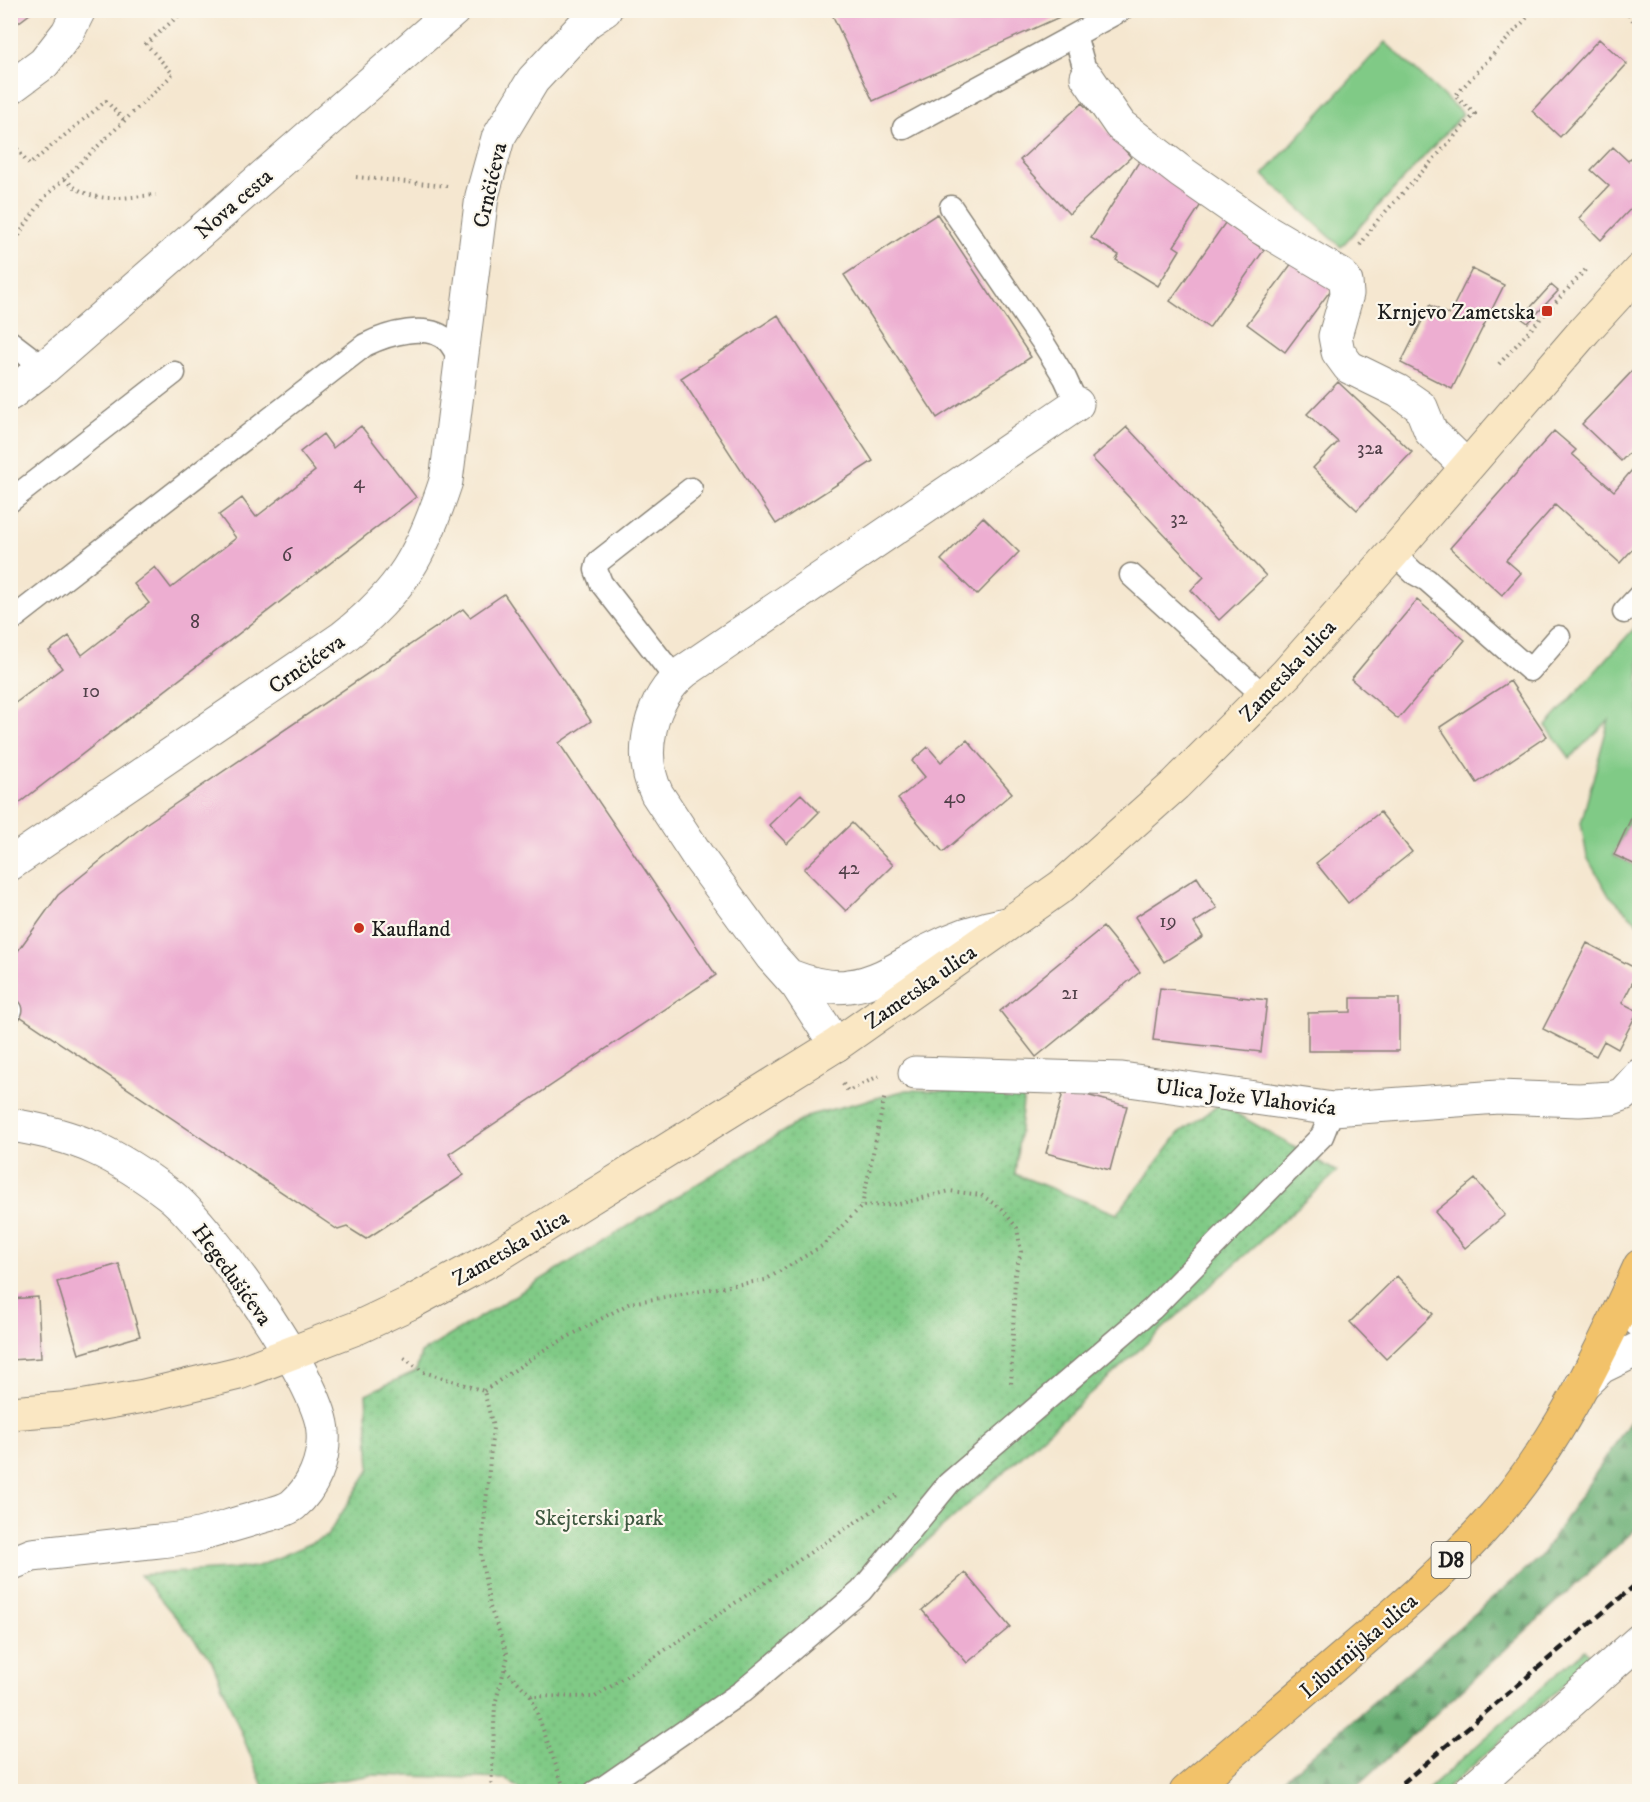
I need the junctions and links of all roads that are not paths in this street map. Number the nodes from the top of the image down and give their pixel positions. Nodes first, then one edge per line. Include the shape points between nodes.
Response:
1 (454, 10) edge
2 (605, 10) edge
3 (1121, 10) edge
4 (78, 11) edge
5 (1075, 35) junction
6 (1087, 77) joint
7 (10, 88) edge
8 (904, 129) dead end
9 (951, 207) dead end
10 (1640, 270) edge
11 (10, 342) edge
12 (461, 362) junction
13 (44, 368) junction
14 (174, 374) dead end
15 (10, 394) edge
16 (1077, 404) joint
17 (1466, 466) junction
18 (691, 489) dead end
19 (10, 501) edge
20 (1393, 553) junction
21 (1131, 575) dead end
22 (1640, 595) edge
23 (1624, 612) dead end
24 (10, 621) edge
25 (1559, 637) dead end
26 (676, 679) junction
27 (1264, 696) junction
28 (10, 864) edge
29 (1008, 924) junction
30 (790, 976) junction
31 (836, 1045) junction
32 (900, 1072) road end
33 (1640, 1075) edge
34 (1333, 1109) junction
35 (10, 1125) edge
36 (1637, 1272) edge
37 (1640, 1321) edge
38 (1640, 1348) edge
39 (290, 1353) junction
40 (1581, 1386) junction
41 (10, 1413) edge
42 (10, 1564) edge
43 (1640, 1640) edge
44 (595, 1791) edge
45 (1186, 1791) edge
46 (1469, 1791) edge

1 - 13 street, Nova cesta
2 - 12 street, Crnčićeva via 587,22 533,80 498,138 482,196
3 - 5 lane
4 - 7 street via 68,32 44,63
5 - 6 lane
5 - 8 lane
6 - 17 street via 1120,125 1260,227 1341,276 1347,294 1335,336 1338,352 1349,367 1421,407 1431,432
9 - 16 lane via 1042,341
10 - 17 main road, Zametska ulica
11 - 13 lane
12 - 24 lane via 448,342 434,332 392,334 365,345
12 - 28 street, Crnčićeva via 446,481 421,548 389,596 333,645
13 - 15 street, Nova cesta
14 - 19 lane
16 - 26 street
17 - 20 main road, Zametska ulica
18 - 26 lane via 598,562 596,570
20 - 25 lane via 1530,670
20 - 27 main road, Zametska ulica
21 - 27 lane
22 - 23 lane
26 - 30 street via 661,701 650,729 647,758 653,786 699,858
27 - 29 main road, Zametska ulica via 1175,785 1088,863
29 - 30 street via 953,939 870,981 836,987
29 - 31 main road, Zametska ulica
30 - 31 street
31 - 39 main road, Zametska ulica via 495,1257 410,1304
32 - 34 street, Ulica Jože Vlahovića via 1122,1080
33 - 34 street, Ulica Jože Vlahovića via 1623,1094 1612,1098 1498,1097
34 - 44 lane via 1322,1136 1152,1309 949,1483 861,1591 742,1691
35 - 39 street, Hegedušićeva via 89,1144 119,1159 172,1197 239,1275
36 - 37 street via 1631,1301
36 - 40 main road, Liburnijska ulica / D8
38 - 40 street via 1601,1367
39 - 41 main road, Zametska ulica via 239,1373 144,1396 74,1408
39 - 42 street, Hegedušićeva via 317,1408 323,1432 312,1484 292,1506 192,1537 32,1556
40 - 45 main road, Liburnijska ulica / D8 via 1527,1474 1483,1530 1415,1596
43 - 46 street

